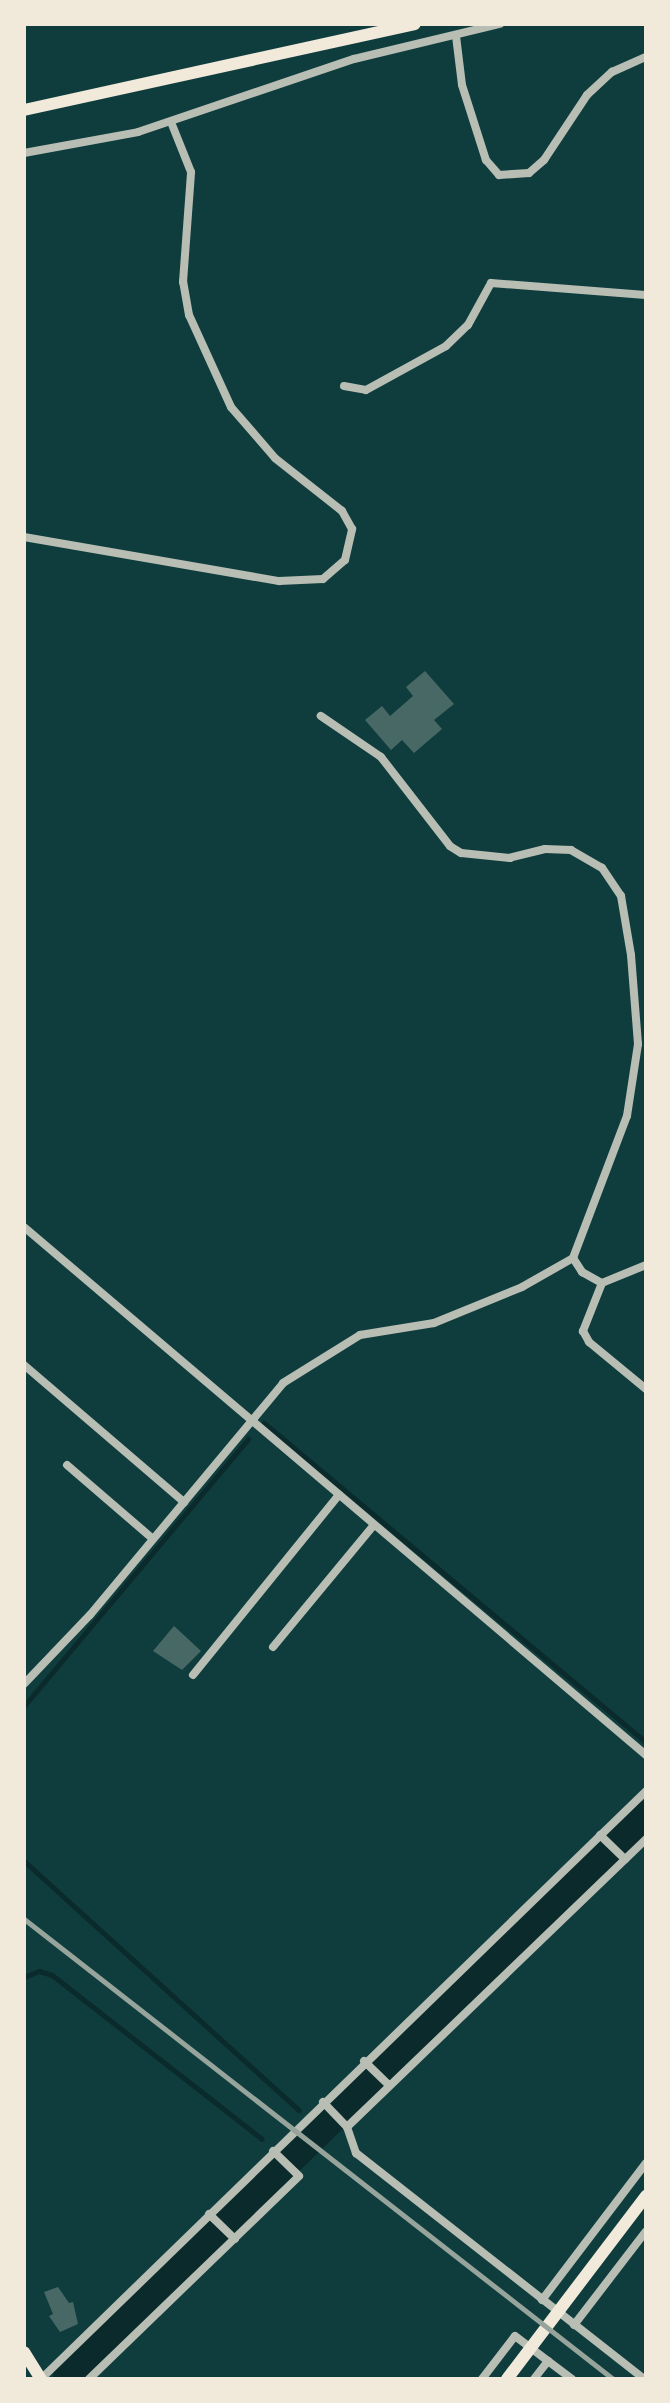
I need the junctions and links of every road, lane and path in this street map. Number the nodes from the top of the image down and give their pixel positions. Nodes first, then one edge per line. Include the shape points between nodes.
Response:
1 (415, 24) edge
2 (500, 24) edge
3 (456, 36) junction
4 (646, 57) edge
5 (24, 110) edge
6 (171, 122) junction
7 (24, 153) edge
8 (646, 295) edge
9 (344, 386) dead end
10 (24, 537) edge
11 (321, 716) dead end
12 (24, 1227) edge
13 (573, 1258) junction
14 (646, 1265) edge
15 (602, 1283) junction
16 (24, 1365) edge
17 (646, 1389) edge
18 (253, 1422) junction
19 (67, 1465) dead end
20 (339, 1495) junction
21 (184, 1502) junction
22 (374, 1525) junction
23 (153, 1539) junction
24 (273, 1647) dead end
25 (193, 1675) dead end
26 (24, 1684) edge
27 (646, 1755) edge
28 (646, 1791) edge
29 (602, 1838) junction
30 (646, 1839) edge
31 (623, 1858) junction
32 (367, 2063) junction
33 (386, 2083) junction
34 (325, 2105) junction
35 (346, 2125) junction
36 (276, 2153) junction
37 (646, 2163) edge
38 (646, 2196) edge
39 (211, 2216) junction
40 (646, 2231) edge
41 (233, 2237) junction
42 (542, 2300) junction
43 (574, 2325) junction
44 (24, 2352) edge
45 (548, 2361) junction
46 (41, 2379) edge
47 (89, 2379) edge
48 (482, 2379) edge
49 (507, 2379) edge
50 (534, 2379) edge
51 (572, 2379) edge
52 (644, 2379) edge

1 - 5 main road
2 - 3 street
3 - 4 street via 462,85 486,160 499,175 529,173 544,160 587,95 612,72
3 - 6 street via 354,59
6 - 7 street
6 - 10 street via 191,172 183,282 189,315 231,407 275,458 342,511 352,529 345,560 323,579 279,581
8 - 9 street via 491,283 468,325 446,346 366,390
11 - 13 street via 381,757 461,853 510,858 545,849 571,850 602,868 621,896 638,1044 627,1116
12 - 18 street
13 - 15 street via 582,1272
13 - 18 street via 522,1287 434,1323 360,1335 330,1349 283,1383
14 - 15 street
15 - 17 street via 588,1307 585,1337
16 - 21 street
18 - 20 street
18 - 21 street
19 - 23 street
20 - 22 street
20 - 25 street
21 - 23 street
22 - 24 street
22 - 27 street
23 - 26 street
28 - 29 street
29 - 31 street
29 - 32 street
30 - 31 street
31 - 33 street
32 - 33 street
32 - 34 street
33 - 35 street
34 - 35 street
34 - 36 street
35 - 42 street via 356,2153
36 - 39 street
36 - 41 street via 299,2176
37 - 42 street
38 - 49 main road
39 - 41 street
39 - 46 street
40 - 43 street
41 - 47 street
42 - 43 street
43 - 52 street
44 - 46 main road
45 - 48 street via 515,2336
45 - 50 street
45 - 51 street

